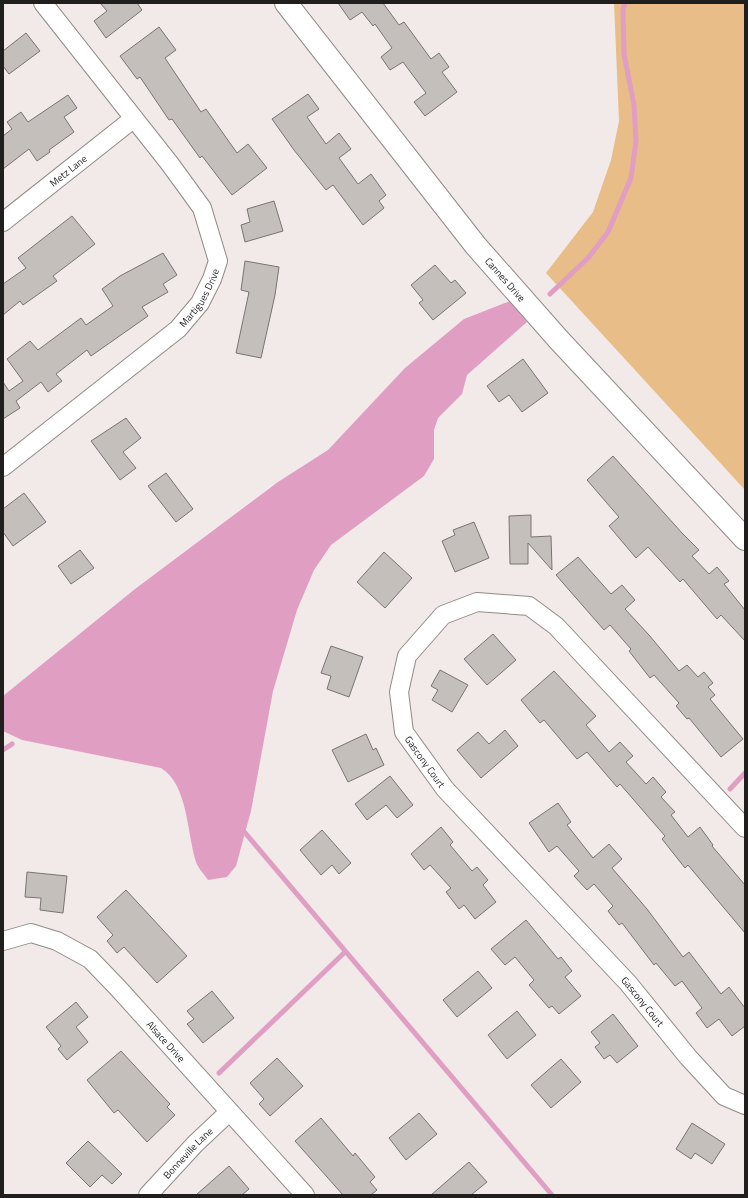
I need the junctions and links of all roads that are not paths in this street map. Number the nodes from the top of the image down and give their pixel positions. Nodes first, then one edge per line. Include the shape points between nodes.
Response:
1 (43, 3) edge
2 (286, 3) edge
3 (133, 119) junction
4 (3, 222) edge
5 (3, 467) edge
6 (745, 539) edge
7 (745, 828) edge
8 (3, 941) edge
9 (745, 1105) edge
10 (229, 1112) junction
11 (148, 1195) edge
12 (305, 1195) edge

1 - 3 street, Martigues Drive
2 - 6 street, Cannes Drive via 476,246 559,340
3 - 4 street, Metz Lane
3 - 5 street, Martigues Drive via 202,208 218,260 212,279 200,304 178,329
7 - 9 street, Gascony Court via 556,626 529,606 477,602 443,615 407,656 399,692 404,732 444,787 628,983 688,1057 724,1096
8 - 10 street, Alsace Drive via 31,932 57,941 90,959
10 - 11 street, Bonneville Lane
10 - 12 street, Alsace Drive

